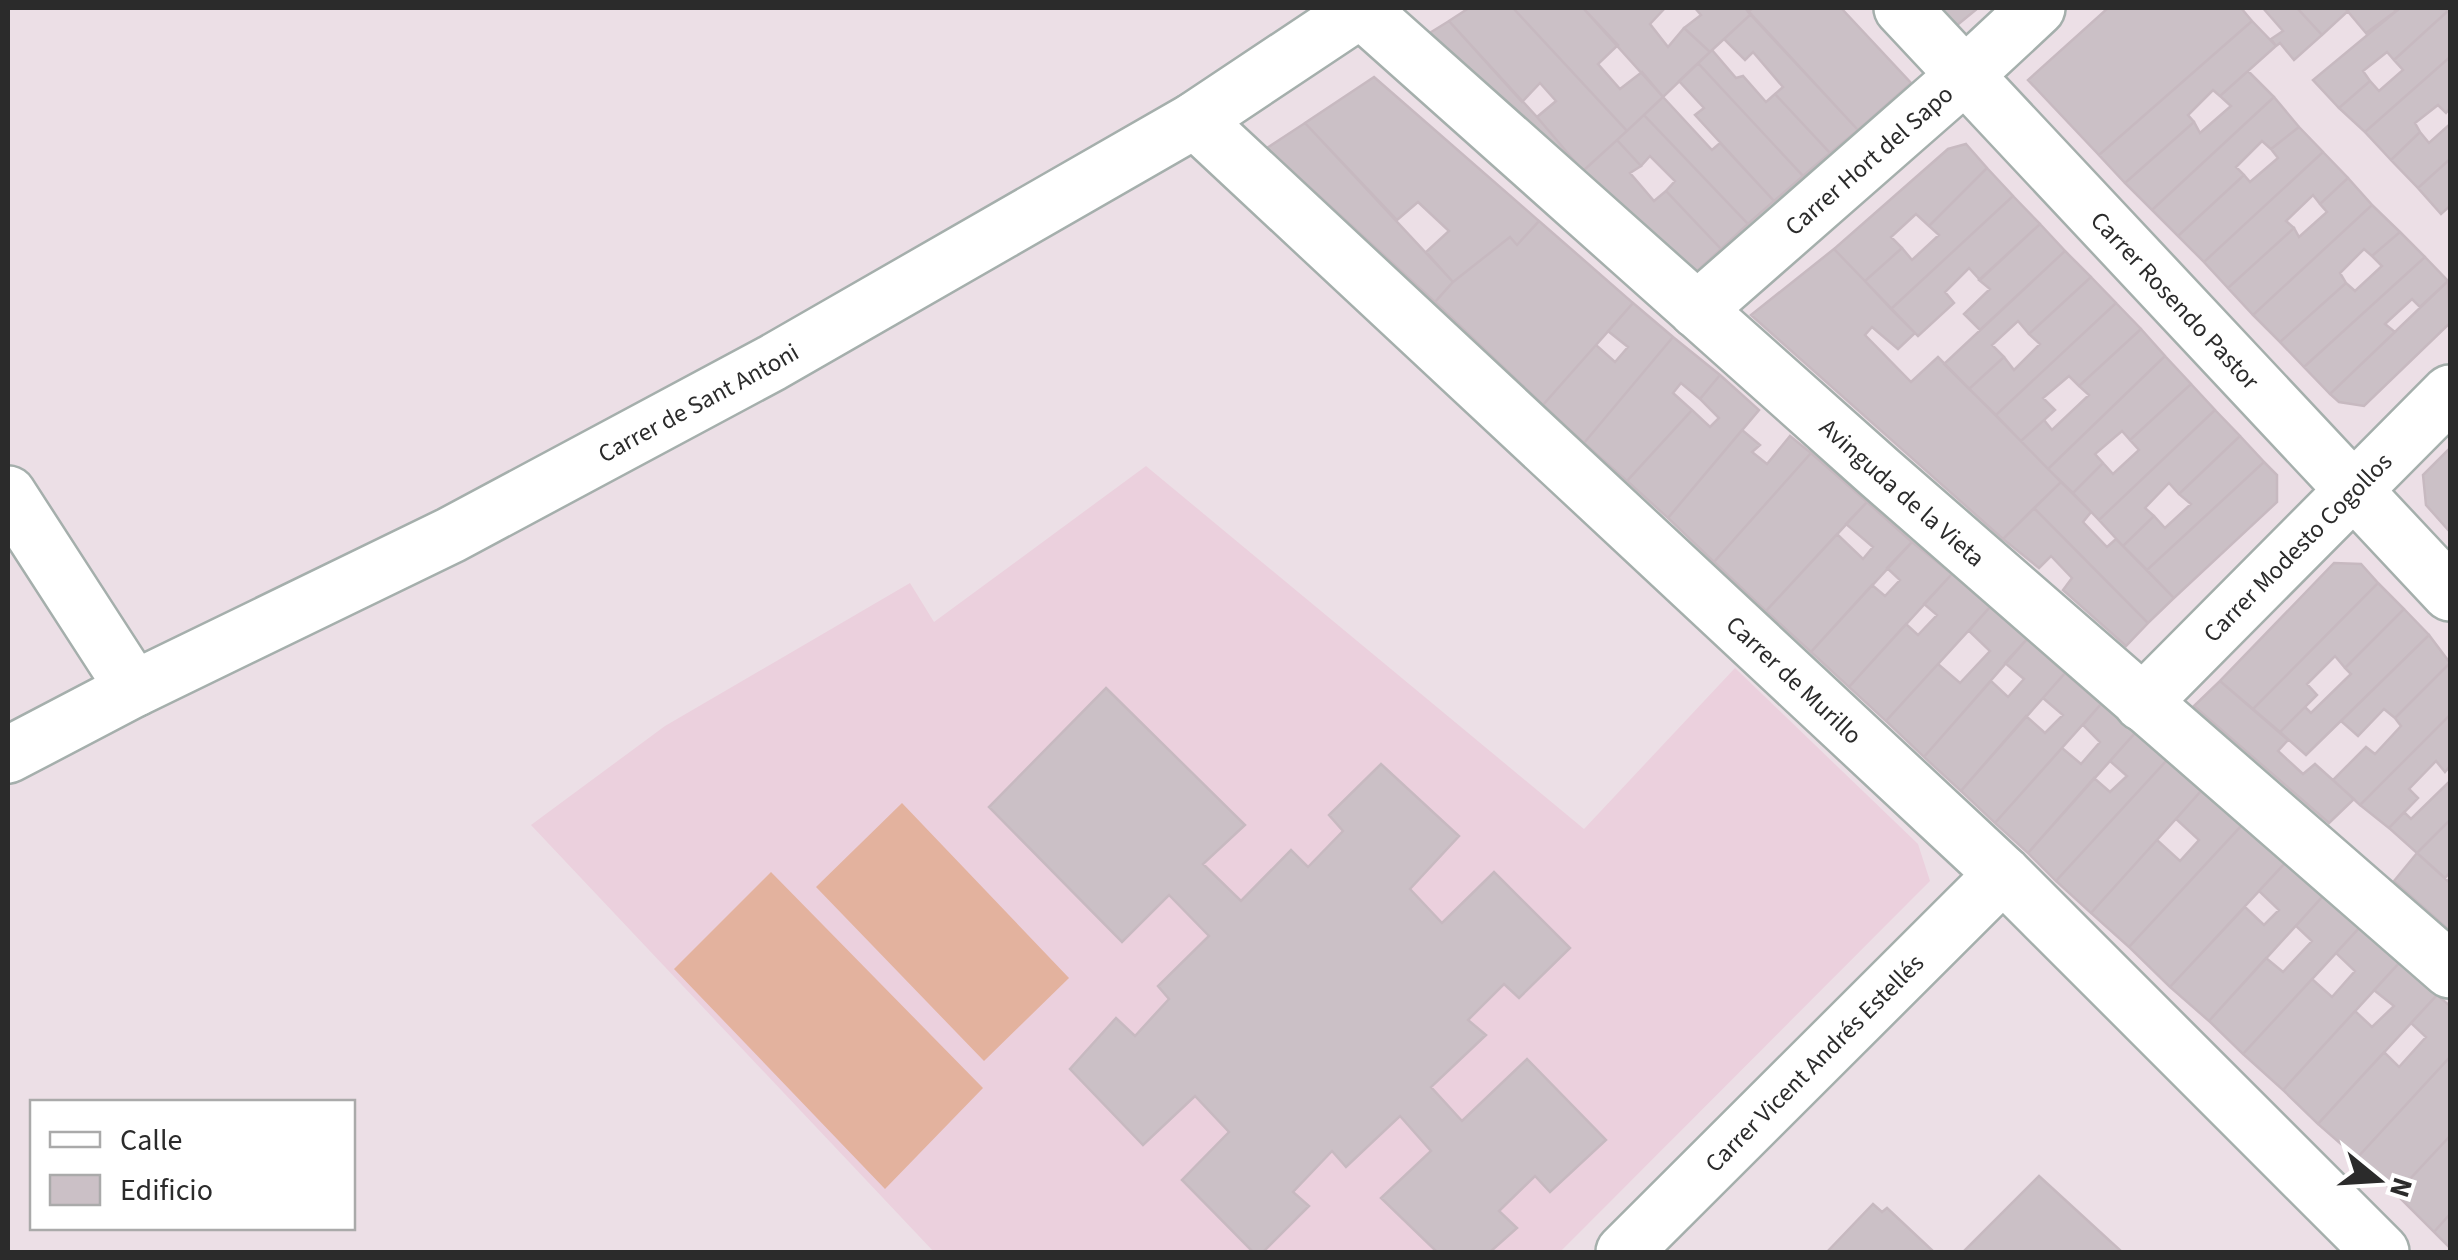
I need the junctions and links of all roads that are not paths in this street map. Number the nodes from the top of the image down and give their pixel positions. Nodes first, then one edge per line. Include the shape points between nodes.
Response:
1 (1361, 8) edge
2 (1902, 8) edge
3 (2037, 8) edge
4 (1964, 76) junction
5 (1195, 120) junction
6 (1696, 310) junction
7 (2450, 392) edge
8 (2353, 490) junction
9 (8, 494) edge
10 (2450, 592) edge
11 (134, 688) junction
12 (2142, 702) junction
13 (8, 754) edge
14 (2003, 874) junction
15 (2450, 970) edge
16 (2366, 1248) edge
17 (1624, 1252) edge

1 - 5 street, Carrer de Sant Antoni
1 - 6 street, Avinguda de la Vieta
2 - 4 street, Carrer Rosendo Pastor
3 - 4 street, Carrer Hort del Sapo
4 - 6 street, Carrer Hort del Sapo
4 - 8 street, Carrer Rosendo Pastor
5 - 11 street, Carrer de Sant Antoni via 772,363 485,517
5 - 14 street, Carrer de Murillo
6 - 12 street, Avinguda de la Vieta
7 - 8 street, Carrer Modesto Cogollos
8 - 10 street, Carrer Rosendo Pastor
8 - 12 street, Carrer Modesto Cogollos
9 - 11 street
11 - 13 street, Carrer de Sant Antoni
12 - 15 street, Avinguda de la Vieta
14 - 16 street, Carrer de Murillo
14 - 17 street, Carrer Vicent Andrés Estellés

